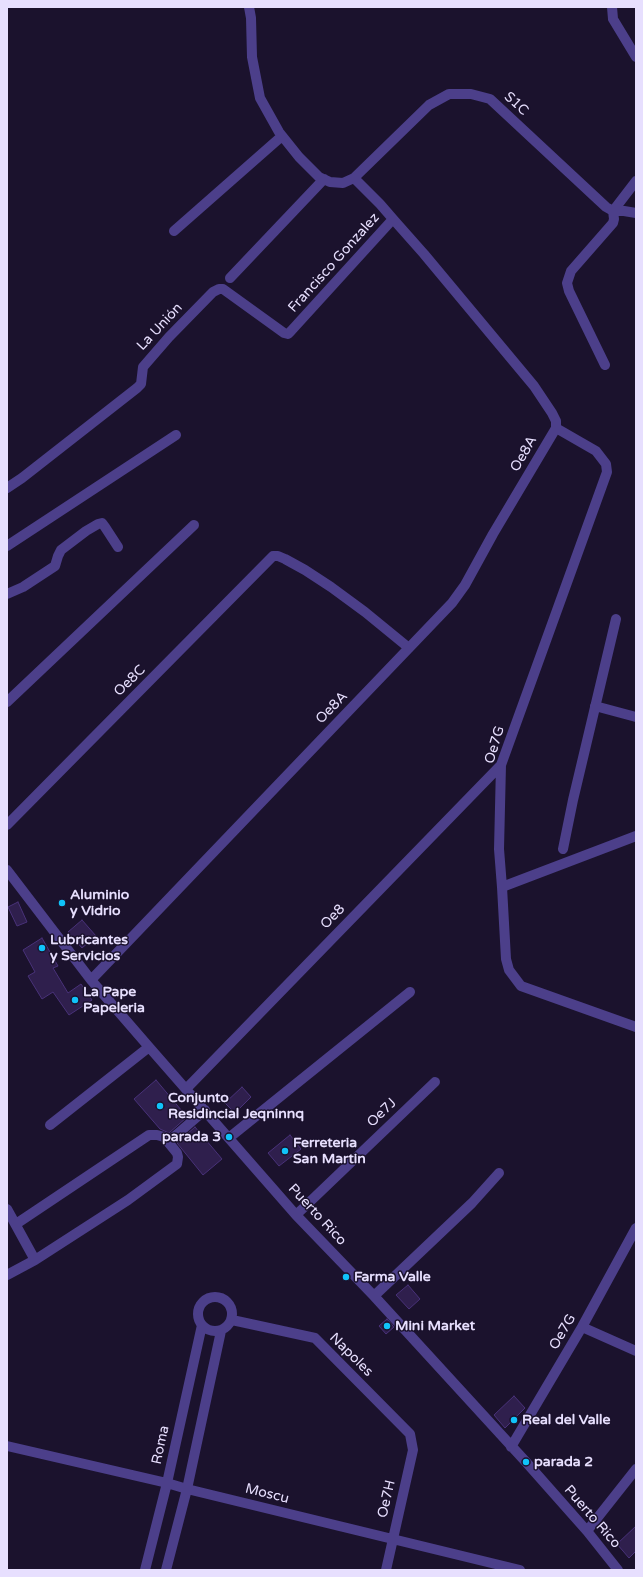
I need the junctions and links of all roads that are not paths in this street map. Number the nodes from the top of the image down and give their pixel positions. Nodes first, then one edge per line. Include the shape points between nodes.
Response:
1 (249, 7) edge
2 (612, 7) edge
3 (636, 57) edge
4 (282, 136) junction
5 (354, 178) junction
6 (324, 179) junction
7 (636, 181) edge
8 (613, 211) junction
9 (636, 213) edge
10 (393, 219) junction
11 (174, 231) dead end
12 (230, 278) dead end
13 (291, 331) joint
14 (605, 365) dead end
15 (556, 428) junction
16 (176, 435) dead end
17 (7, 488) edge
18 (194, 525) dead end
19 (7, 546) edge
20 (118, 547) dead end
21 (7, 594) edge
22 (616, 619) dead end
23 (409, 648) junction
24 (7, 702) edge
25 (595, 706) junction
26 (636, 717) edge
27 (501, 765) junction
28 (7, 825) edge
29 (636, 836) edge
30 (564, 848) dead end
31 (7, 870) edge
32 (502, 887) junction
33 (90, 980) junction
34 (410, 992) dead end
35 (636, 1027) edge
36 (149, 1047) junction
37 (435, 1082) dead end
38 (186, 1089) junction
39 (205, 1110) junction
40 (50, 1125) dead end
41 (230, 1138) junction
42 (168, 1142) junction
43 (499, 1173) dead end
44 (7, 1209) edge
45 (296, 1215) junction
46 (16, 1224) junction
47 (636, 1228) edge
48 (35, 1260) junction
49 (7, 1275) edge
50 (374, 1296) junction
51 (232, 1320) junction
52 (202, 1325) junction
53 (582, 1327) junction
54 (221, 1331) junction
55 (636, 1351) edge
56 (410, 1434) joint
57 (7, 1446) edge
58 (511, 1447) junction
59 (636, 1469) edge
60 (167, 1483) junction
61 (187, 1489) junction
62 (586, 1531) junction
63 (393, 1539) junction
64 (144, 1570) edge
65 (166, 1570) edge
66 (386, 1570) edge
67 (520, 1570) edge
68 (618, 1570) edge

1 - 4 street via 252,57 260,98
2 - 3 street via 613,19
4 - 6 street via 299,157
4 - 11 street
5 - 6 street via 343,182 330,182
5 - 8 street, S1C via 429,105 449,94 471,94 490,99 606,208
5 - 10 street, Francisco Gonzalez
6 - 12 street
7 - 8 street
8 - 9 street
8 - 14 street via 613,223 571,271 567,283
10 - 13 street, Francisco Gonzalez
10 - 15 street via 534,386 552,413
13 - 17 street, La Unión via 284,334 223,289 213,292 143,366 141,384 137,388
15 - 23 street, Oe8A via 458,597
15 - 27 street, Oe7G via 596,451 606,464 607,472
16 - 19 street
18 - 24 street
20 - 21 street via 105,526 102,523 98,524 61,550 55,566 23,587
22 - 25 street
23 - 28 street, Oe8C via 331,587 292,562 273,556
23 - 33 street, Oe8A
25 - 26 street
25 - 30 street
27 - 32 street, Oe7G via 499,849
27 - 38 street, Oe8
29 - 32 street
31 - 33 street, Puerto Rico
32 - 35 street, Oe7G via 506,960 509,970 521,986
33 - 36 street, Puerto Rico
34 - 41 street
36 - 38 street, Puerto Rico
36 - 40 street
37 - 45 street, Oe7J
38 - 39 street, Puerto Rico
39 - 41 street, Puerto Rico
39 - 42 street
41 - 45 street, Puerto Rico
42 - 46 street via 161,1136 149,1135
42 - 48 street via 177,1153 177,1164 128,1200
43 - 50 street via 472,1203
44 - 46 street
45 - 50 street, Puerto Rico
46 - 48 street
47 - 53 street, Oe7G
48 - 49 street
50 - 58 street, Puerto Rico
51 - 52 street via 232,1312 226,1300 212,1297 200,1305 198,1319
51 - 54 street
51 - 56 street, Napoles via 315,1338
52 - 54 street via 211,1331
52 - 60 street, Roma
53 - 55 street
53 - 58 street, Oe7G
54 - 61 street
56 - 63 street, Oe7H via 413,1450
57 - 60 street, Moscu
58 - 62 street, Puerto Rico
59 - 62 street
60 - 61 street, Moscu
60 - 64 street, Roma
61 - 63 street, Moscu
61 - 65 street
62 - 68 street, Puerto Rico
63 - 66 street, Oe7H
63 - 67 street, Moscu

